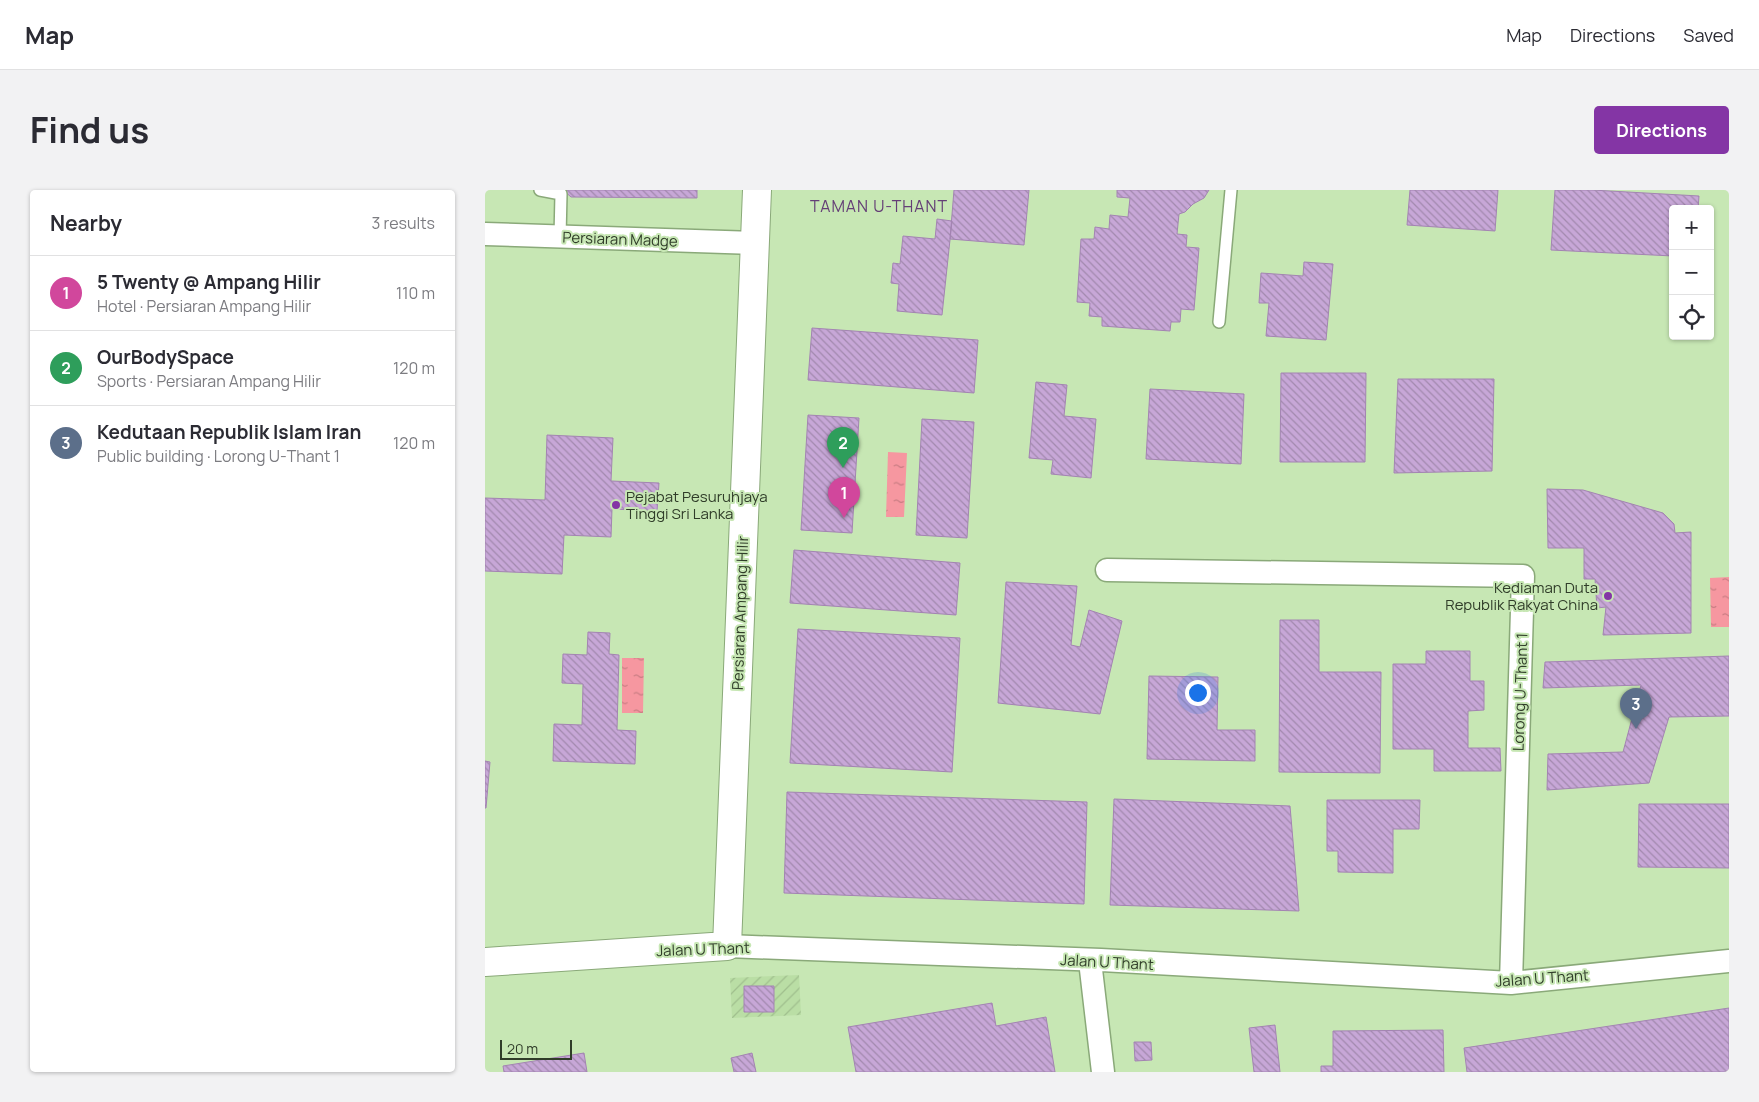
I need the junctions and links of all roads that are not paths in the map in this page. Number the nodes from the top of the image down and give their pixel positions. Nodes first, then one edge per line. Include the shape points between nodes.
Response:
1 (541, 190) edge
2 (757, 190) edge
3 (1231, 190) edge
4 (485, 234) edge
5 (560, 237) junction
6 (755, 244) junction
7 (1219, 322) dead end
8 (1107, 570) dead end
9 (727, 946) junction
10 (1090, 960) junction
11 (1729, 961) edge
12 (485, 962) edge
13 (1511, 983) junction
14 (1103, 1072) edge

1 - 5 lane via 561,194
2 - 6 street, Persiaran Ampang Hilir
3 - 7 lane
4 - 5 street, Persiaran Madge
5 - 6 street, Persiaran Madge
6 - 9 street, Persiaran Ampang Hilir
8 - 13 street, Lorong U-Thant 1 via 1523,576
9 - 10 street, Jalan U Thant
9 - 12 street, Jalan U Thant
10 - 13 street, Jalan U Thant
10 - 14 street
11 - 13 street, Jalan U Thant

